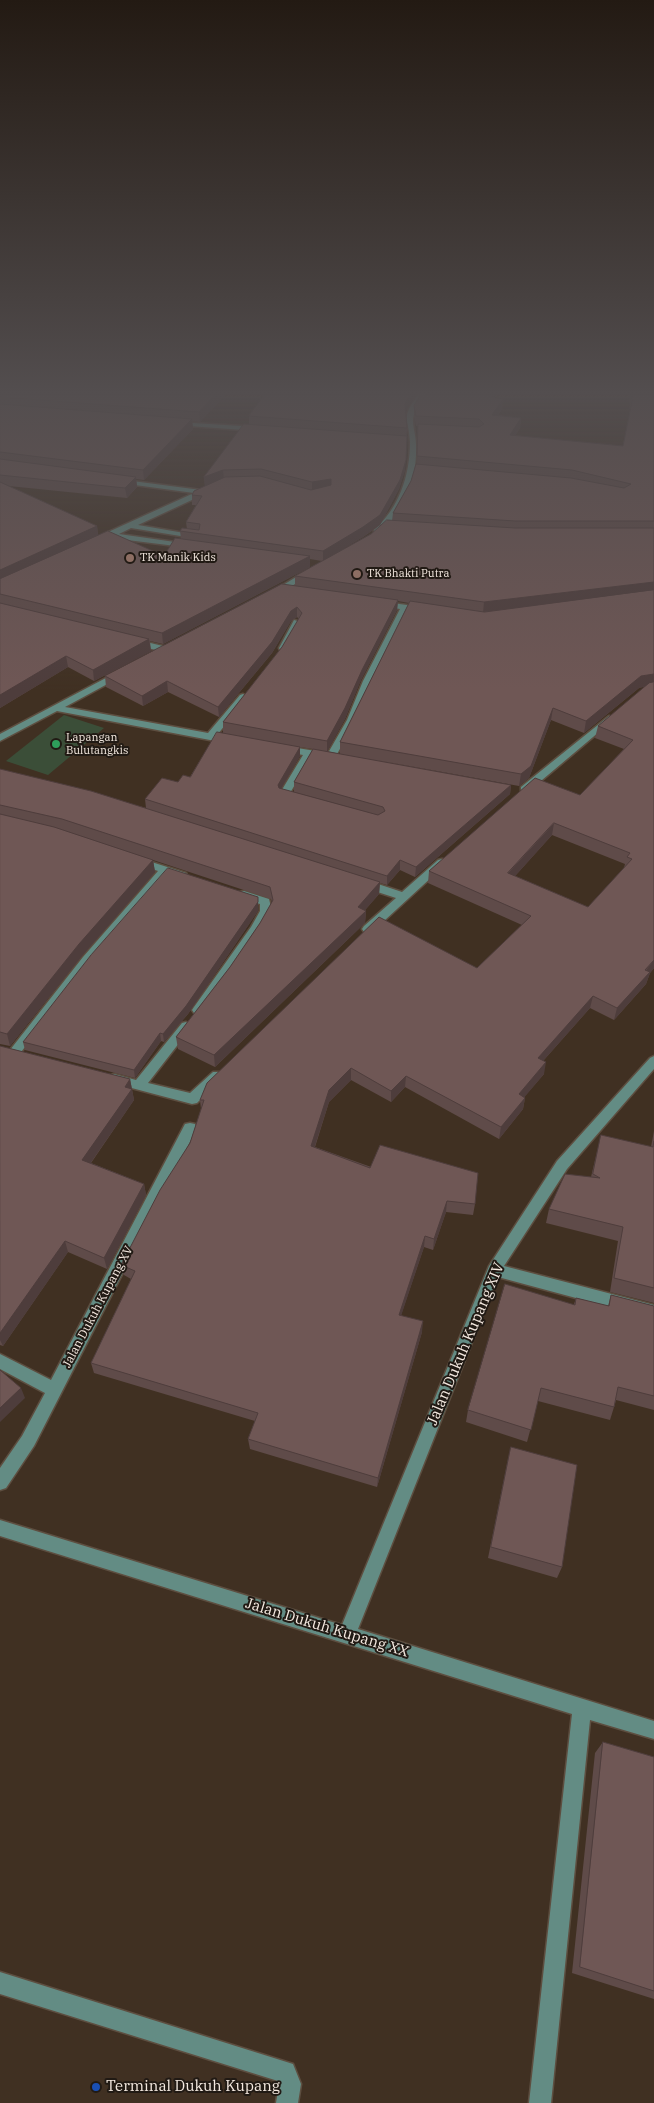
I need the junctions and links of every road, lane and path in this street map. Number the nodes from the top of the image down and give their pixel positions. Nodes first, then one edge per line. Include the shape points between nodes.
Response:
1 (200, 493) edge
2 (403, 493) edge
3 (130, 526) junction
4 (384, 527) junction
5 (394, 528) edge
6 (109, 535) junction
7 (196, 536) edge
8 (373, 536) edge
9 (92, 543) edge
10 (196, 547) edge
11 (315, 570) edge
12 (281, 589) junction
13 (298, 591) edge
14 (265, 597) edge
15 (372, 602) edge
16 (405, 607) junction
17 (431, 611) edge
18 (297, 622) edge
19 (123, 639) edge
20 (278, 655) edge
21 (148, 658) edge
22 (131, 667) edge
23 (247, 692) edge
24 (56, 708) junction
25 (620, 710) edge
26 (210, 737) junction
27 (0, 738) edge
28 (243, 742) edge
29 (271, 747) edge
30 (308, 753) junction
31 (516, 793) edge
32 (306, 802) edge
33 (448, 857) edge
34 (132, 859) edge
35 (165, 870) junction
36 (350, 878) edge
37 (192, 879) edge
38 (229, 890) edge
39 (403, 896) junction
40 (361, 936) edge
41 (0, 1050) edge
42 (14, 1053) junction
43 (32, 1058) edge
44 (654, 1061) edge
45 (227, 1065) edge
46 (105, 1076) edge
47 (139, 1085) junction
48 (190, 1128) dead end
49 (494, 1270) junction
50 (654, 1312) edge
51 (0, 1361) edge
52 (55, 1390) junction
53 (0, 1482) edge
54 (0, 1528) edge
55 (347, 1634) junction
56 (582, 1710) junction
57 (654, 1730) edge
58 (0, 1983) edge
59 (287, 2103) edge
60 (540, 2103) edge

1 - 3 street
2 - 4 street
3 - 6 street
3 - 7 street
4 - 5 street
4 - 8 street
6 - 9 street
6 - 10 street
11 - 12 street
12 - 13 street
12 - 14 street
15 - 16 street
16 - 17 street
16 - 30 street via 368,681 336,758
18 - 20 street
19 - 21 street via 169,647
22 - 24 street
23 - 26 street
24 - 26 street
24 - 27 street
25 - 31 street
26 - 28 street
29 - 30 street
30 - 32 street via 285,793 288,798
33 - 39 street
34 - 35 street
35 - 37 street
35 - 42 street via 117,923
36 - 39 street
38 - 47 street via 265,902 266,911 193,1018
39 - 40 street
41 - 42 street
42 - 43 street
44 - 49 street, Jalan Dukuh Kupang XIV via 562,1165
45 - 47 street via 192,1099
46 - 47 street
48 - 52 street, Jalan Dukuh Kupang XV
49 - 50 street
49 - 55 street, Jalan Dukuh Kupang XIV
51 - 52 street
52 - 53 street, Jalan Dukuh Kupang XV via 28,1441
54 - 55 street, Jalan Dukuh Kupang XX
55 - 56 street, Jalan Dukuh Kupang XX
56 - 57 street, Jalan Dukuh Kupang XX
56 - 60 street
58 - 59 street via 285,2072 290,2084

